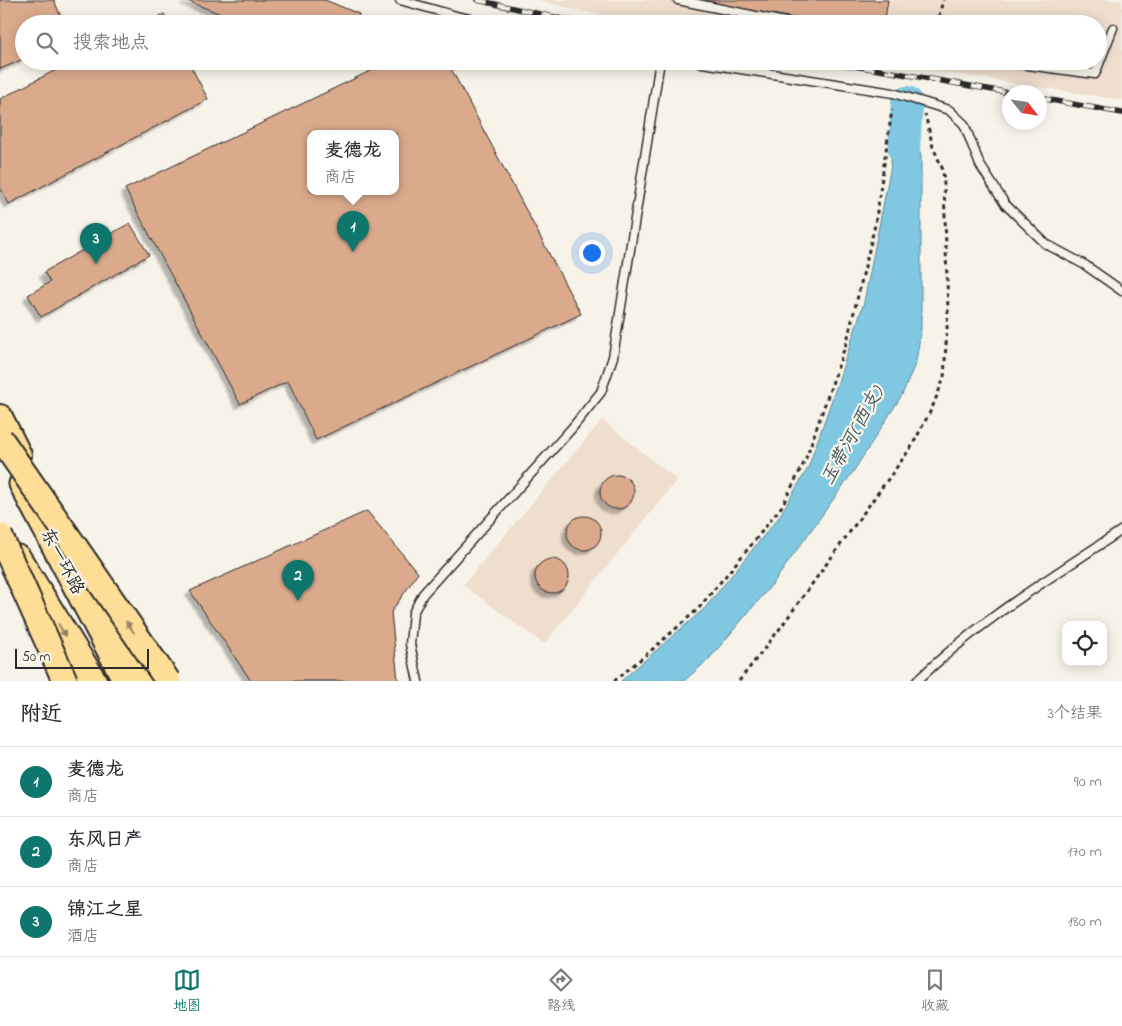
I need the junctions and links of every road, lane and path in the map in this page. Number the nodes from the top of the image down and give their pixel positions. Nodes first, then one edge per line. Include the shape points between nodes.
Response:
1 (400, 0) edge
2 (678, 0) edge
3 (943, 0) edge
4 (453, 15) edge
5 (751, 15) edge
6 (939, 15) edge
7 (1113, 28) dead end
8 (1107, 43) edge
9 (659, 70) edge
10 (745, 70) edge
11 (1065, 70) edge
12 (1097, 70) edge
13 (892, 110) dead end
14 (924, 111) dead end
15 (1122, 291) edge
16 (0, 417) edge
17 (0, 440) edge
18 (0, 528) edge
19 (1122, 530) edge
20 (0, 536) edge
21 (0, 564) edge
22 (66, 681) edge
23 (94, 681) edge
24 (126, 681) edge
25 (142, 681) edge
26 (168, 681) edge
27 (418, 681) edge
28 (614, 681) edge
29 (739, 681) edge
30 (917, 681) edge

1 - 4 lane
2 - 5 lane
3 - 6 path
7 - 8 lane
9 - 27 lane via 613,357 602,392 422,594 413,613 410,644
10 - 15 lane via 893,94 949,110 964,124 980,165 1005,204 1046,244
11 - 12 lane via 1095,74
13 - 28 path via 875,225 847,341 805,461 782,506 698,609
14 - 29 path via 943,170 948,312 944,378 912,446
16 - 25 main road via 74,564
17 - 24 highway, 东一环路, bridge
26 -> 17 main road, bridge
18 -> 23 highway, 东一环路
19 - 30 lane via 1003,609
20 - 22 main road, bridge
21 - 22 main road

